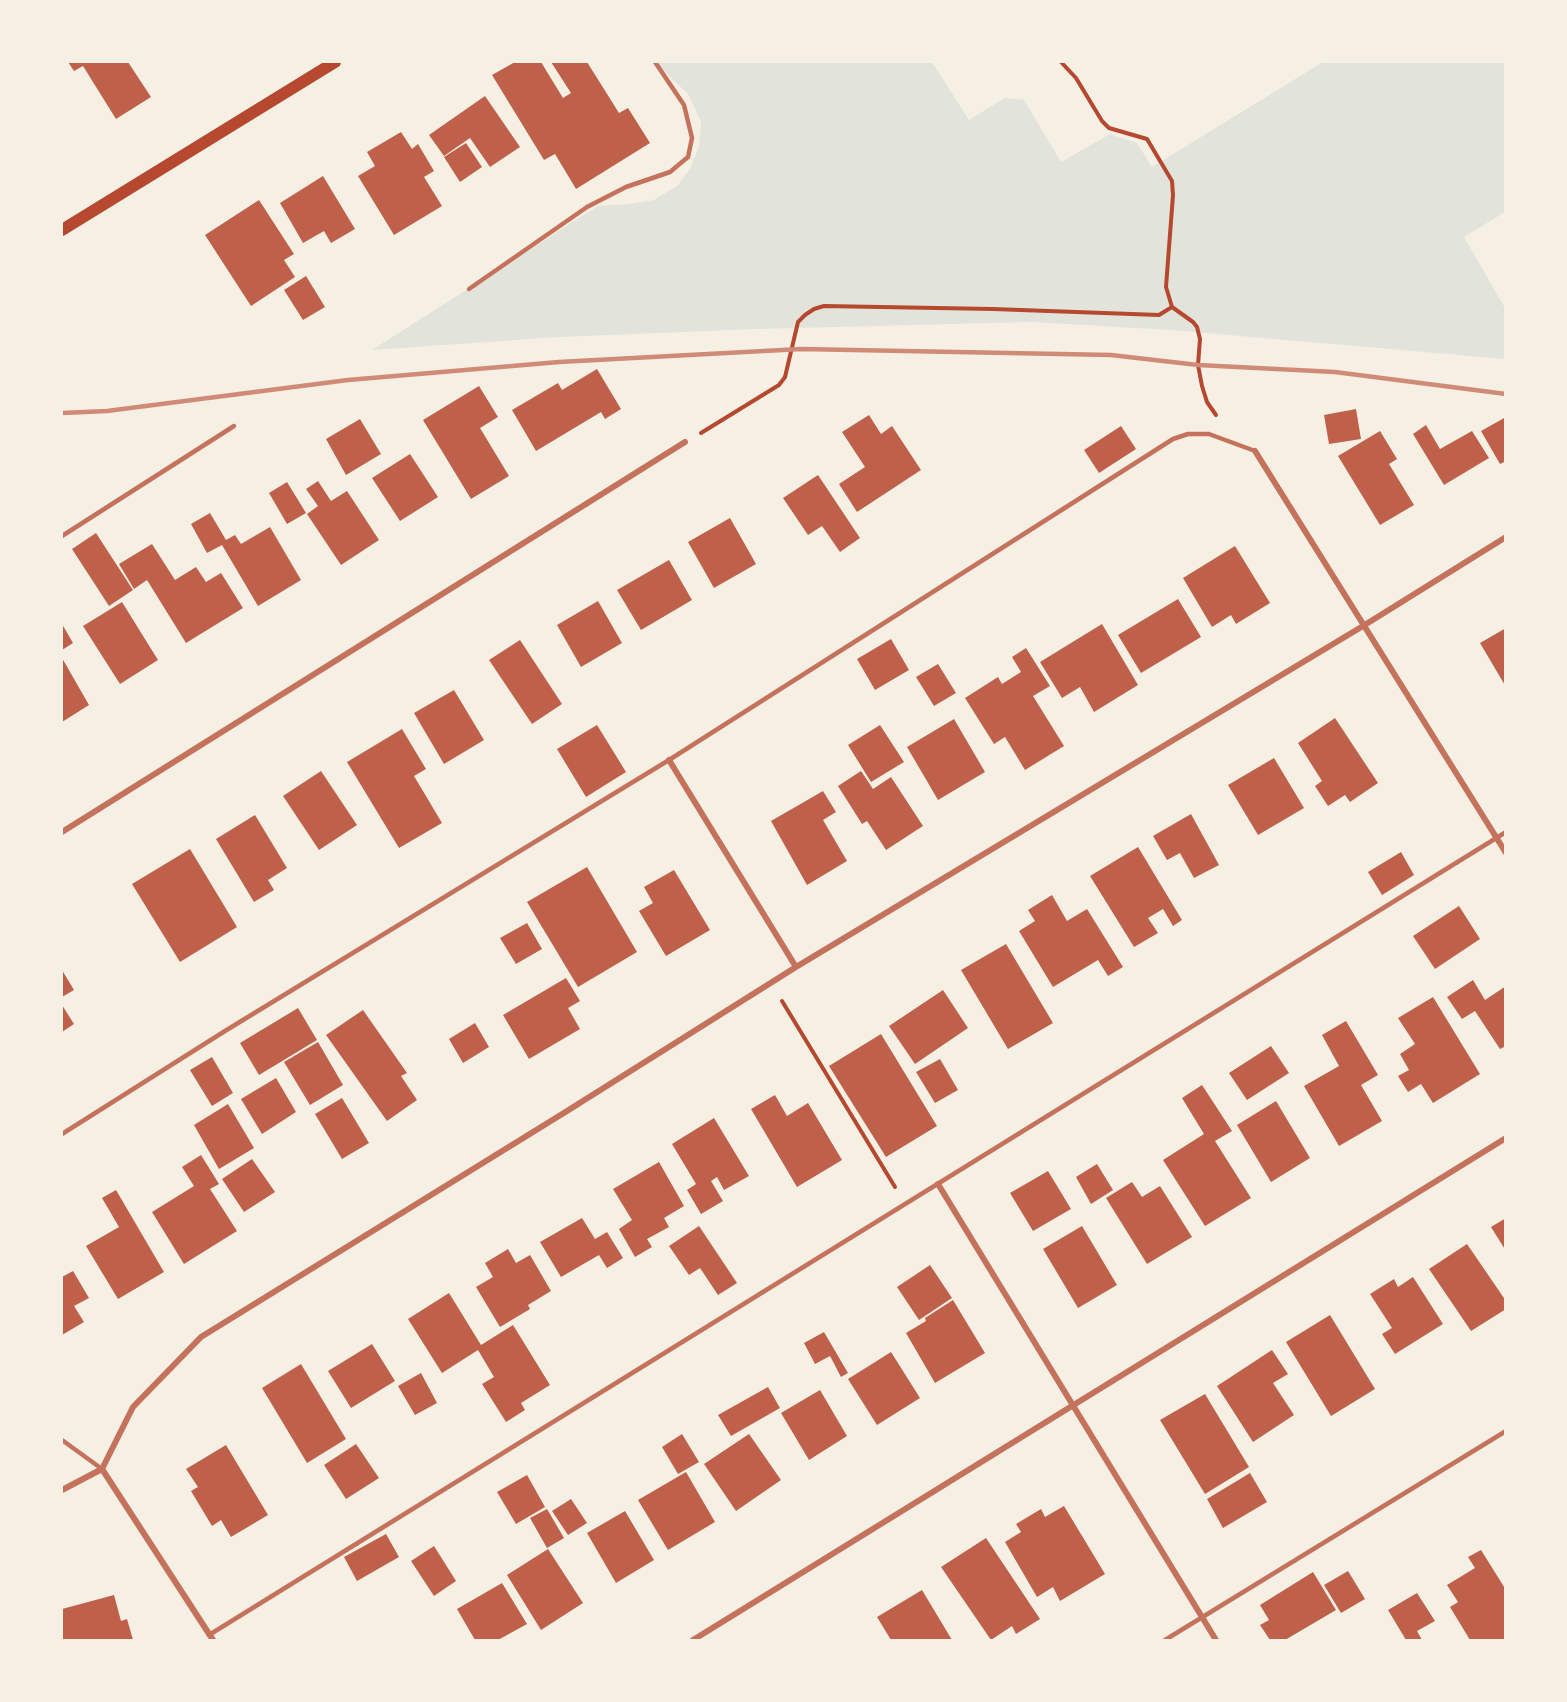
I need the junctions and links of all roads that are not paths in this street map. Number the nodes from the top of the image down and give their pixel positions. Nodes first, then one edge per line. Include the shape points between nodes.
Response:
1 (335, 62) edge
2 (655, 62) edge
3 (62, 230) edge
4 (469, 289) dead end
5 (234, 426) dead end
6 (685, 442) road end
7 (1255, 451) joint
8 (62, 536) edge
9 (1506, 537) edge
10 (1363, 626) junction
11 (669, 760) junction
12 (62, 832) edge
13 (1506, 832) edge
14 (1496, 838) junction
15 (1506, 853) edge
16 (796, 967) junction
17 (62, 1134) edge
18 (1506, 1138) edge
19 (938, 1184) junction
20 (1073, 1405) junction
21 (1506, 1431) edge
22 (62, 1440) edge
23 (102, 1469) junction
24 (62, 1490) edge
25 (1203, 1618) junction
26 (211, 1638) edge
27 (693, 1641) edge
28 (1165, 1641) edge
29 (1216, 1641) edge

1 - 3 main road
2 - 4 lane via 684,105 692,138 688,157 670,172 626,187 587,207
5 - 8 lane
6 - 12 street
7 - 10 street
7 - 11 lane via 1209,434 1173,439
9 - 10 street
10 - 14 street
10 - 16 street
11 - 16 street
11 - 17 lane
13 - 14 lane
14 - 15 street
14 - 19 lane
16 - 23 street via 201,1337 133,1407
18 - 20 street
19 - 20 street
19 - 26 lane
20 - 25 street
20 - 27 street
21 - 25 lane
22 - 23 lane
23 - 24 street
23 - 26 street
25 - 28 lane
25 - 29 street

